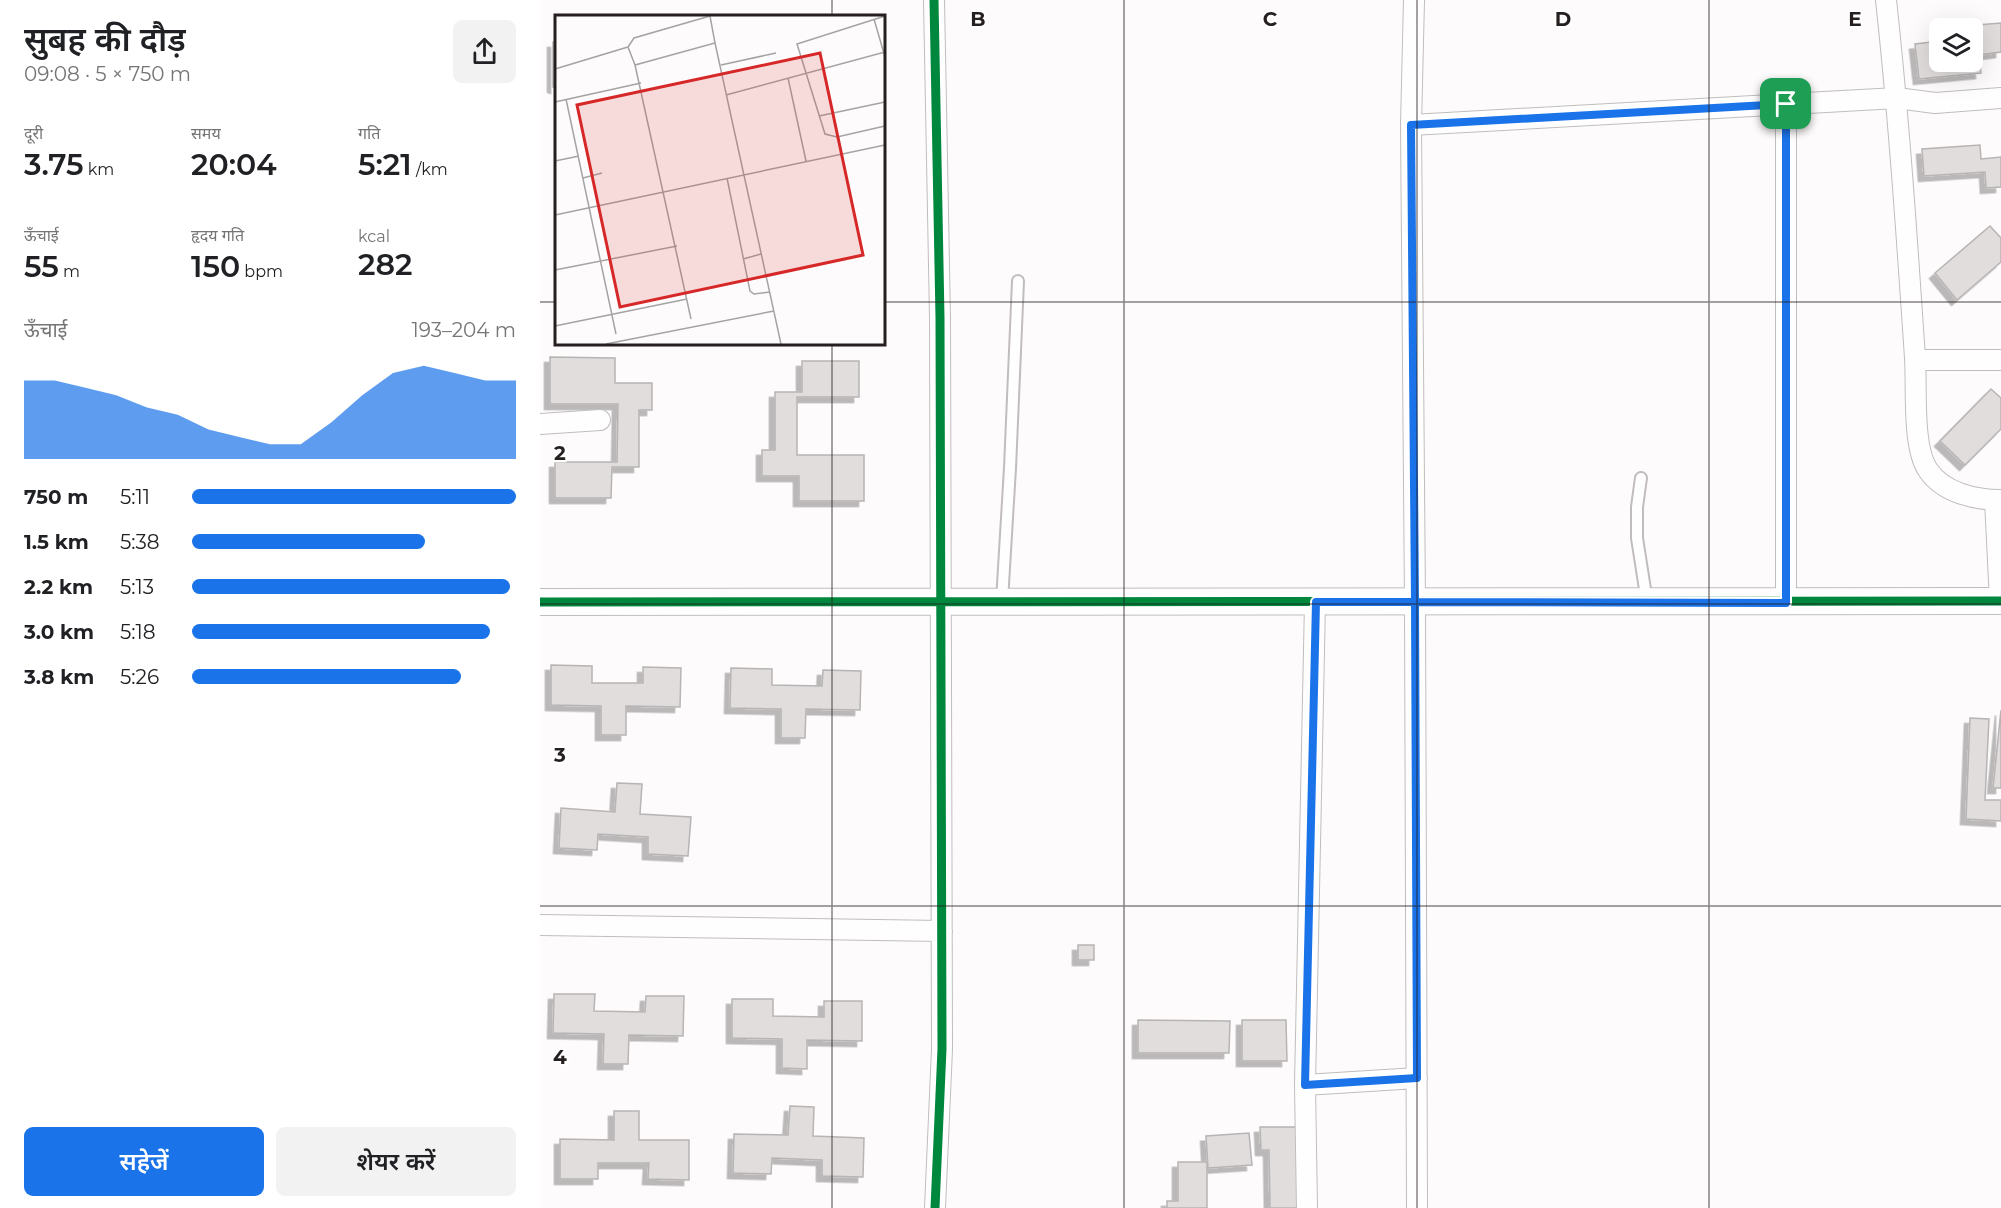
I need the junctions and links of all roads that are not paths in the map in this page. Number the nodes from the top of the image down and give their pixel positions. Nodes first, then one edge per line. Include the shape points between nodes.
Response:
1 (934, 0) edge
2 (1414, 0) edge
3 (1886, 0) edge
4 (1897, 98) junction
5 (2001, 98) edge
6 (1786, 104) junction
7 (1411, 125) junction
8 (1017, 281) dead end
9 (1915, 360) junction
10 (2001, 360) edge
11 (600, 420) dead end
12 (540, 424) edge
13 (1641, 478) dead end
14 (1998, 500) edge
15 (2000, 601) edge
16 (540, 602) edge
17 (941, 602) junction
18 (1002, 602) junction
19 (1316, 602) junction
20 (1415, 602) junction
21 (1647, 602) junction
22 (1786, 603) junction
23 (540, 925) edge
24 (942, 931) junction
25 (1417, 1078) junction
26 (1305, 1085) junction
27 (935, 1208) edge
28 (1307, 1208) edge
29 (1417, 1208) edge

1 - 17 street
2 - 7 street
3 - 4 street
4 - 5 street via 1935,103
4 - 6 street
4 - 9 street
6 - 7 street
6 - 22 street
7 - 20 street
8 - 18 lane
9 - 10 street
9 - 14 street via 1919,452 1928,471 1950,489
11 - 12 street
13 - 21 lane via 1637,538
14 - 15 street
15 - 22 street
16 - 17 street
17 - 18 street
17 - 24 street
18 - 19 street
19 - 20 street
19 - 26 street
20 - 21 street
20 - 25 street
21 - 22 street
23 - 24 street
24 - 27 street
25 - 26 street
25 - 29 street
26 - 28 street

